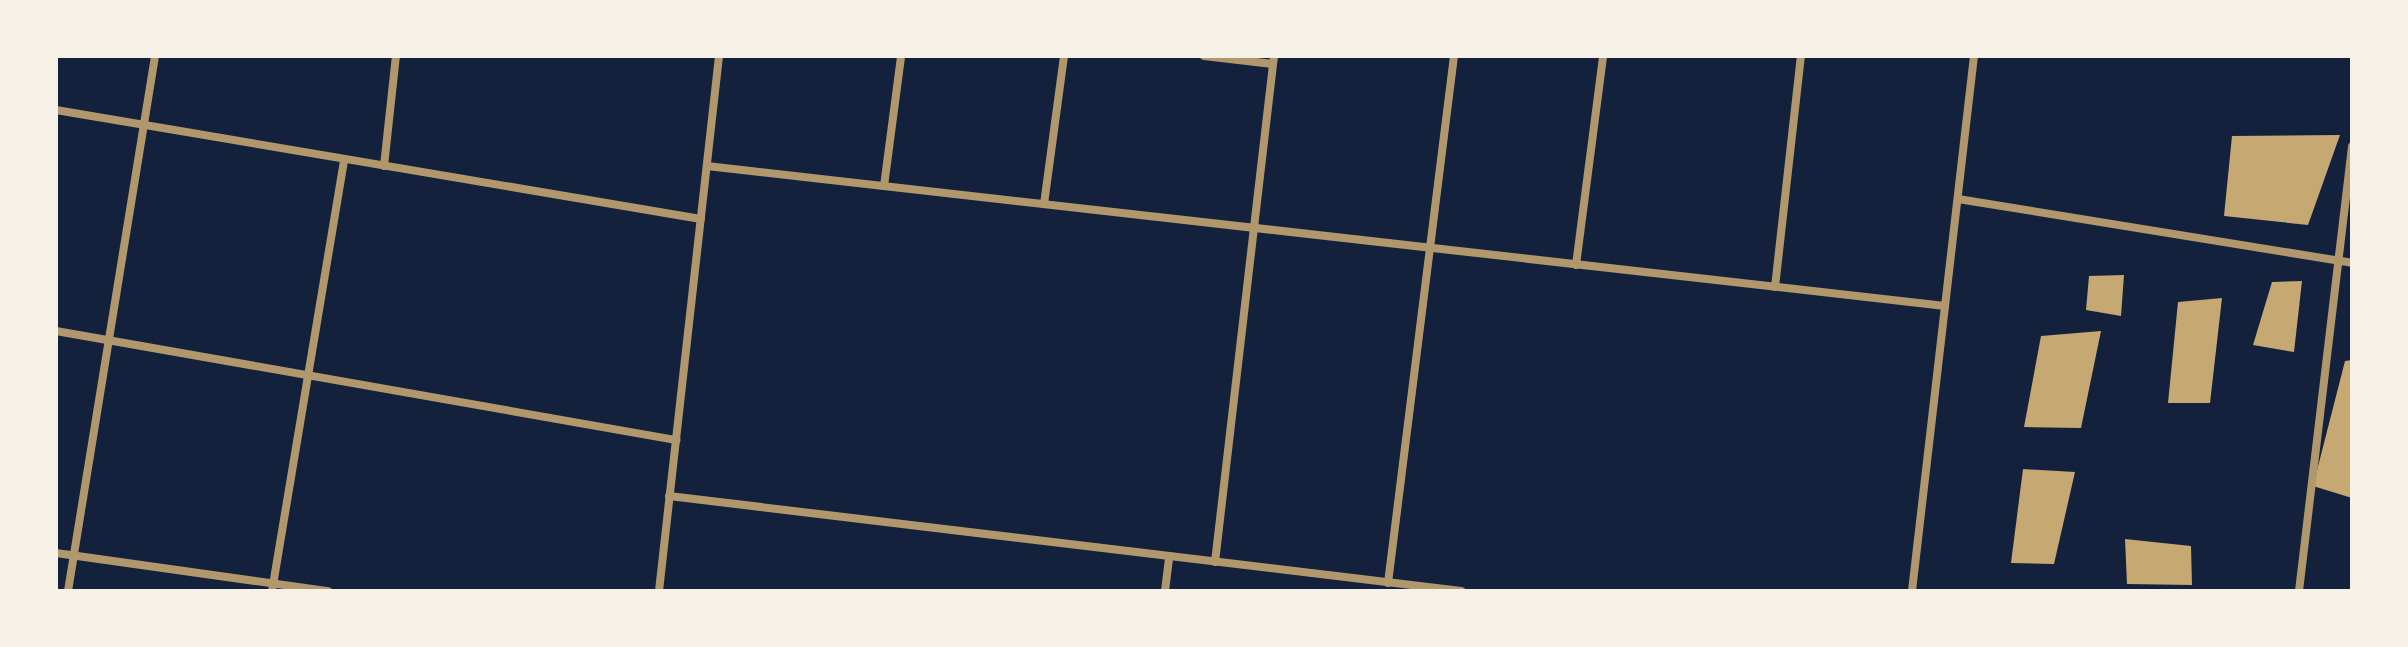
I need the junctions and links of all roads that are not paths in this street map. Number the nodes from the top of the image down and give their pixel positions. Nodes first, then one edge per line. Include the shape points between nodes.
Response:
1 (155, 56) edge
2 (396, 56) edge
3 (719, 56) edge
4 (901, 56) edge
5 (1064, 56) edge
6 (1204, 56) edge
7 (1454, 56) edge
8 (1603, 56) edge
9 (1801, 56) edge
10 (1974, 56) edge
11 (1274, 60) edge
12 (56, 110) edge
13 (144, 125) junction
14 (2352, 146) edge
15 (344, 159) junction
16 (384, 166) junction
17 (707, 166) junction
18 (884, 186) junction
19 (1958, 199) junction
20 (1044, 204) junction
21 (701, 219) junction
22 (1254, 228) junction
23 (1429, 248) junction
24 (2339, 261) junction
25 (2352, 263) edge
26 (1576, 265) junction
27 (1775, 287) junction
28 (1945, 306) junction
29 (56, 331) edge
30 (109, 340) junction
31 (308, 375) junction
32 (676, 440) junction
33 (669, 496) junction
34 (56, 553) edge
35 (74, 555) junction
36 (1169, 556) junction
37 (1215, 562) junction
38 (1388, 583) junction
39 (273, 587) edge
40 (68, 591) edge
41 (328, 591) edge
42 (659, 591) edge
43 (1165, 591) edge
44 (1461, 591) edge
45 (1912, 591) edge
46 (2299, 591) edge

1 - 13 street
2 - 16 street
3 - 17 street
4 - 18 street
5 - 20 street
6 - 11 street
7 - 23 street
8 - 26 street
9 - 27 street
10 - 19 street
11 - 22 street
12 - 13 street
13 - 15 street
13 - 30 street
14 - 24 street
15 - 16 street
15 - 31 street
16 - 21 street
17 - 18 street
17 - 21 street
18 - 20 street
19 - 24 street
19 - 28 street
20 - 22 street
21 - 32 street
22 - 23 street
22 - 37 street
23 - 26 street
23 - 38 street
24 - 25 street
24 - 46 street
26 - 27 street
27 - 28 street
28 - 45 street
29 - 30 street
30 - 31 street
30 - 35 street
31 - 32 street
31 - 39 street
32 - 33 street
33 - 36 street
33 - 42 street
34 - 35 street
35 - 39 street
35 - 40 street
36 - 37 street
36 - 43 street
37 - 38 street
38 - 44 street
39 - 41 street

